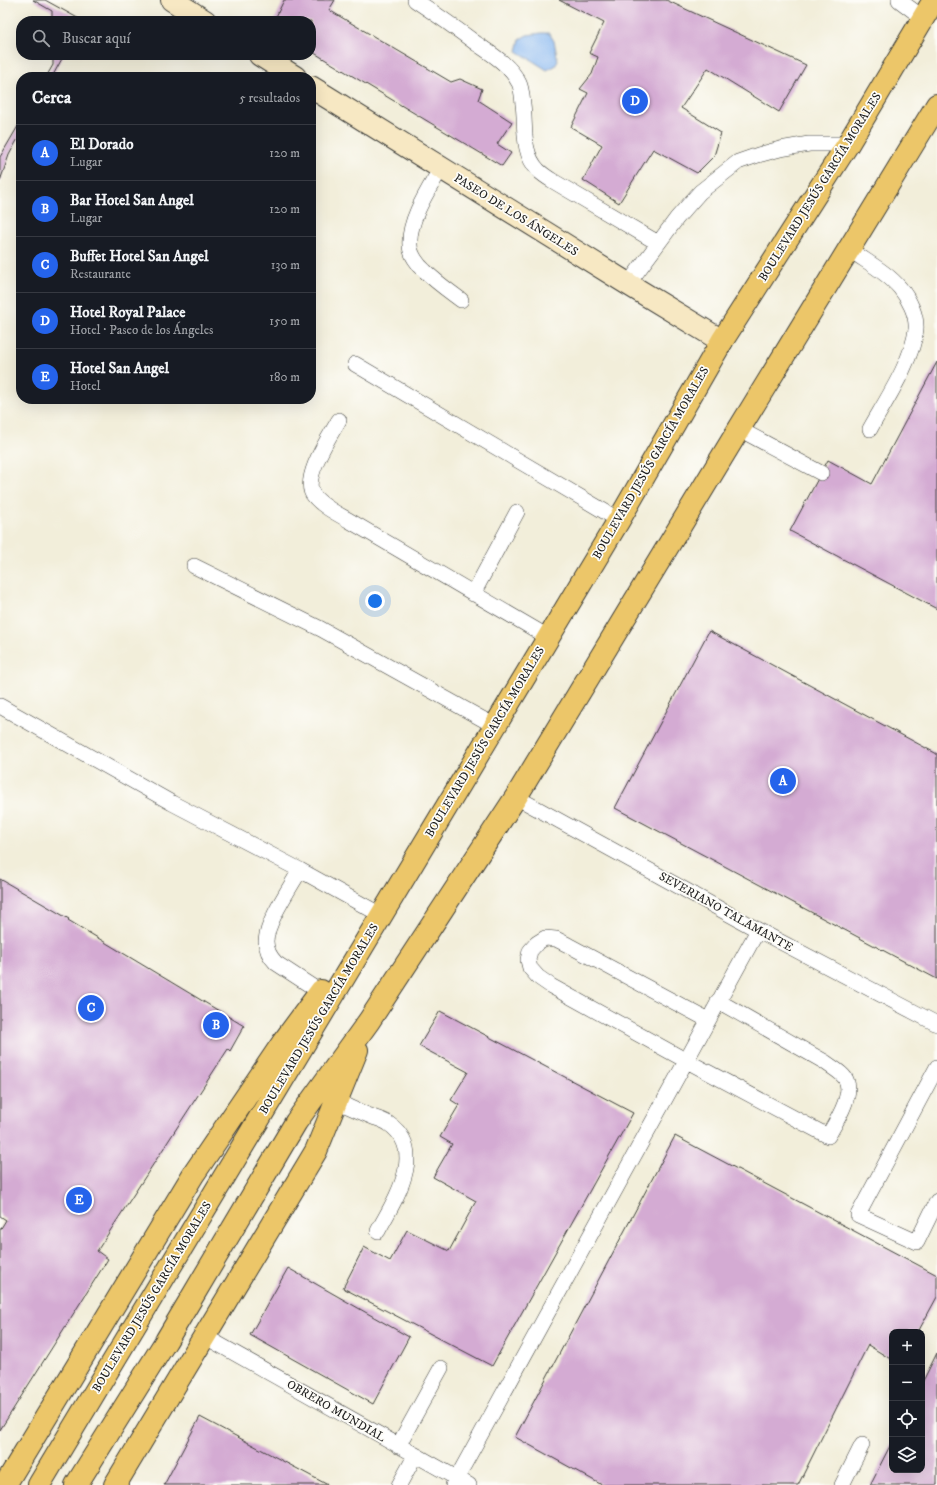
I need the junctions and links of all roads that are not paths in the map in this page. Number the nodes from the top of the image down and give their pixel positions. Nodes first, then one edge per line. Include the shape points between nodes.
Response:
1 (172, 0) edge
2 (415, 0) edge
3 (898, 0) edge
4 (931, 15) edge
5 (197, 16) edge
6 (268, 60) edge
7 (287, 72) edge
8 (316, 90) edge
9 (937, 105) edge
10 (848, 144) junction
11 (441, 168) junction
12 (658, 243) junction
13 (849, 249) junction
14 (628, 284) junction
15 (461, 300) dead end
16 (722, 342) junction
17 (355, 364) dead end
18 (339, 420) dead end
19 (739, 429) junction
20 (870, 429) dead end
21 (821, 473) dead end
22 (517, 512) dead end
23 (619, 520) junction
24 (194, 566) dead end
25 (473, 594) junction
26 (548, 637) junction
27 (0, 706) edge
28 (495, 726) junction
29 (516, 797) junction
30 (300, 870) junction
31 (381, 915) junction
32 (758, 930) junction
33 (325, 996) junction
34 (718, 1002) junction
35 (708, 1020) junction
36 (369, 1021) junction
37 (937, 1024) edge
38 (685, 1060) junction
39 (937, 1067) edge
40 (318, 1089) junction
41 (336, 1101) junction
42 (937, 1201) edge
43 (378, 1231) dead end
44 (204, 1336) junction
45 (441, 1368) dead end
46 (862, 1445) dead end
47 (398, 1446) junction
48 (415, 1456) junction
49 (459, 1483) edge
50 (5, 1485) edge
51 (39, 1485) edge
52 (76, 1485) edge
53 (115, 1485) edge
54 (398, 1485) edge
55 (842, 1485) edge

1 - 5 street
2 - 12 lane via 513,73 520,84 525,141 532,162 539,171
3 - 4 lane
4 - 10 main road, BOULEVARD JESÚS GARCÍA MORALES
6 - 7 street
8 - 11 street, PASEO DE LOS ÁNGELES
9 - 13 main road
10 - 12 lane via 809,144 780,149 738,162 700,192
10 - 16 main road, BOULEVARD JESÚS GARCÍA MORALES
11 - 14 street, PASEO DE LOS ÁNGELES
11 - 15 lane via 417,215 411,231 410,246 414,258 425,271
12 - 14 lane
13 - 19 main road
13 - 20 lane via 899,287 914,314 916,329 912,347 900,374
14 - 16 street, PASEO DE LOS ÁNGELES
16 - 23 main road, BOULEVARD JESÚS GARCÍA MORALES
17 - 23 lane
18 - 25 lane via 311,476 310,487 313,495 350,521
19 - 21 lane
19 - 29 main road
22 - 25 lane
23 - 26 main road, BOULEVARD JESÚS GARCÍA MORALES
24 - 28 lane via 321,629
25 - 26 lane
26 - 28 main road, BOULEVARD JESÚS GARCÍA MORALES
27 - 30 lane via 172,803
28 - 31 main road, BOULEVARD JESÚS GARCÍA MORALES
29 - 32 lane, SEVERIANO TALAMANTE
29 - 36 main road
30 - 31 lane
30 - 33 lane via 272,920 266,941 267,948 270,957 276,963
31 - 33 main road, BOULEVARD JESÚS GARCÍA MORALES
32 - 34 lane
32 - 37 lane, SEVERIANO TALAMANTE
33 - 50 main road via 284,1041 193,1175
33 - 51 main road, BOULEVARD JESÚS GARCÍA MORALES
34 - 35 lane
34 - 38 lane via 825,1062 845,1078 848,1087 847,1097 828,1136
35 - 38 lane
35 - 38 lane via 556,940 545,938 530,951 530,968 538,977
36 - 40 main road
36 - 41 main road
38 - 49 lane
39 - 42 lane via 858,1215 916,1242
40 - 41 lane
40 - 52 main road
41 - 43 lane via 389,1124 405,1140 408,1149 400,1192
41 - 44 main road via 316,1151
44 - 47 lane, OBRERO MUNDIAL
44 - 53 main road
45 - 47 lane
46 - 55 lane
47 - 48 lane, OBRERO MUNDIAL
48 - 49 lane, OBRERO MUNDIAL
48 - 54 lane

